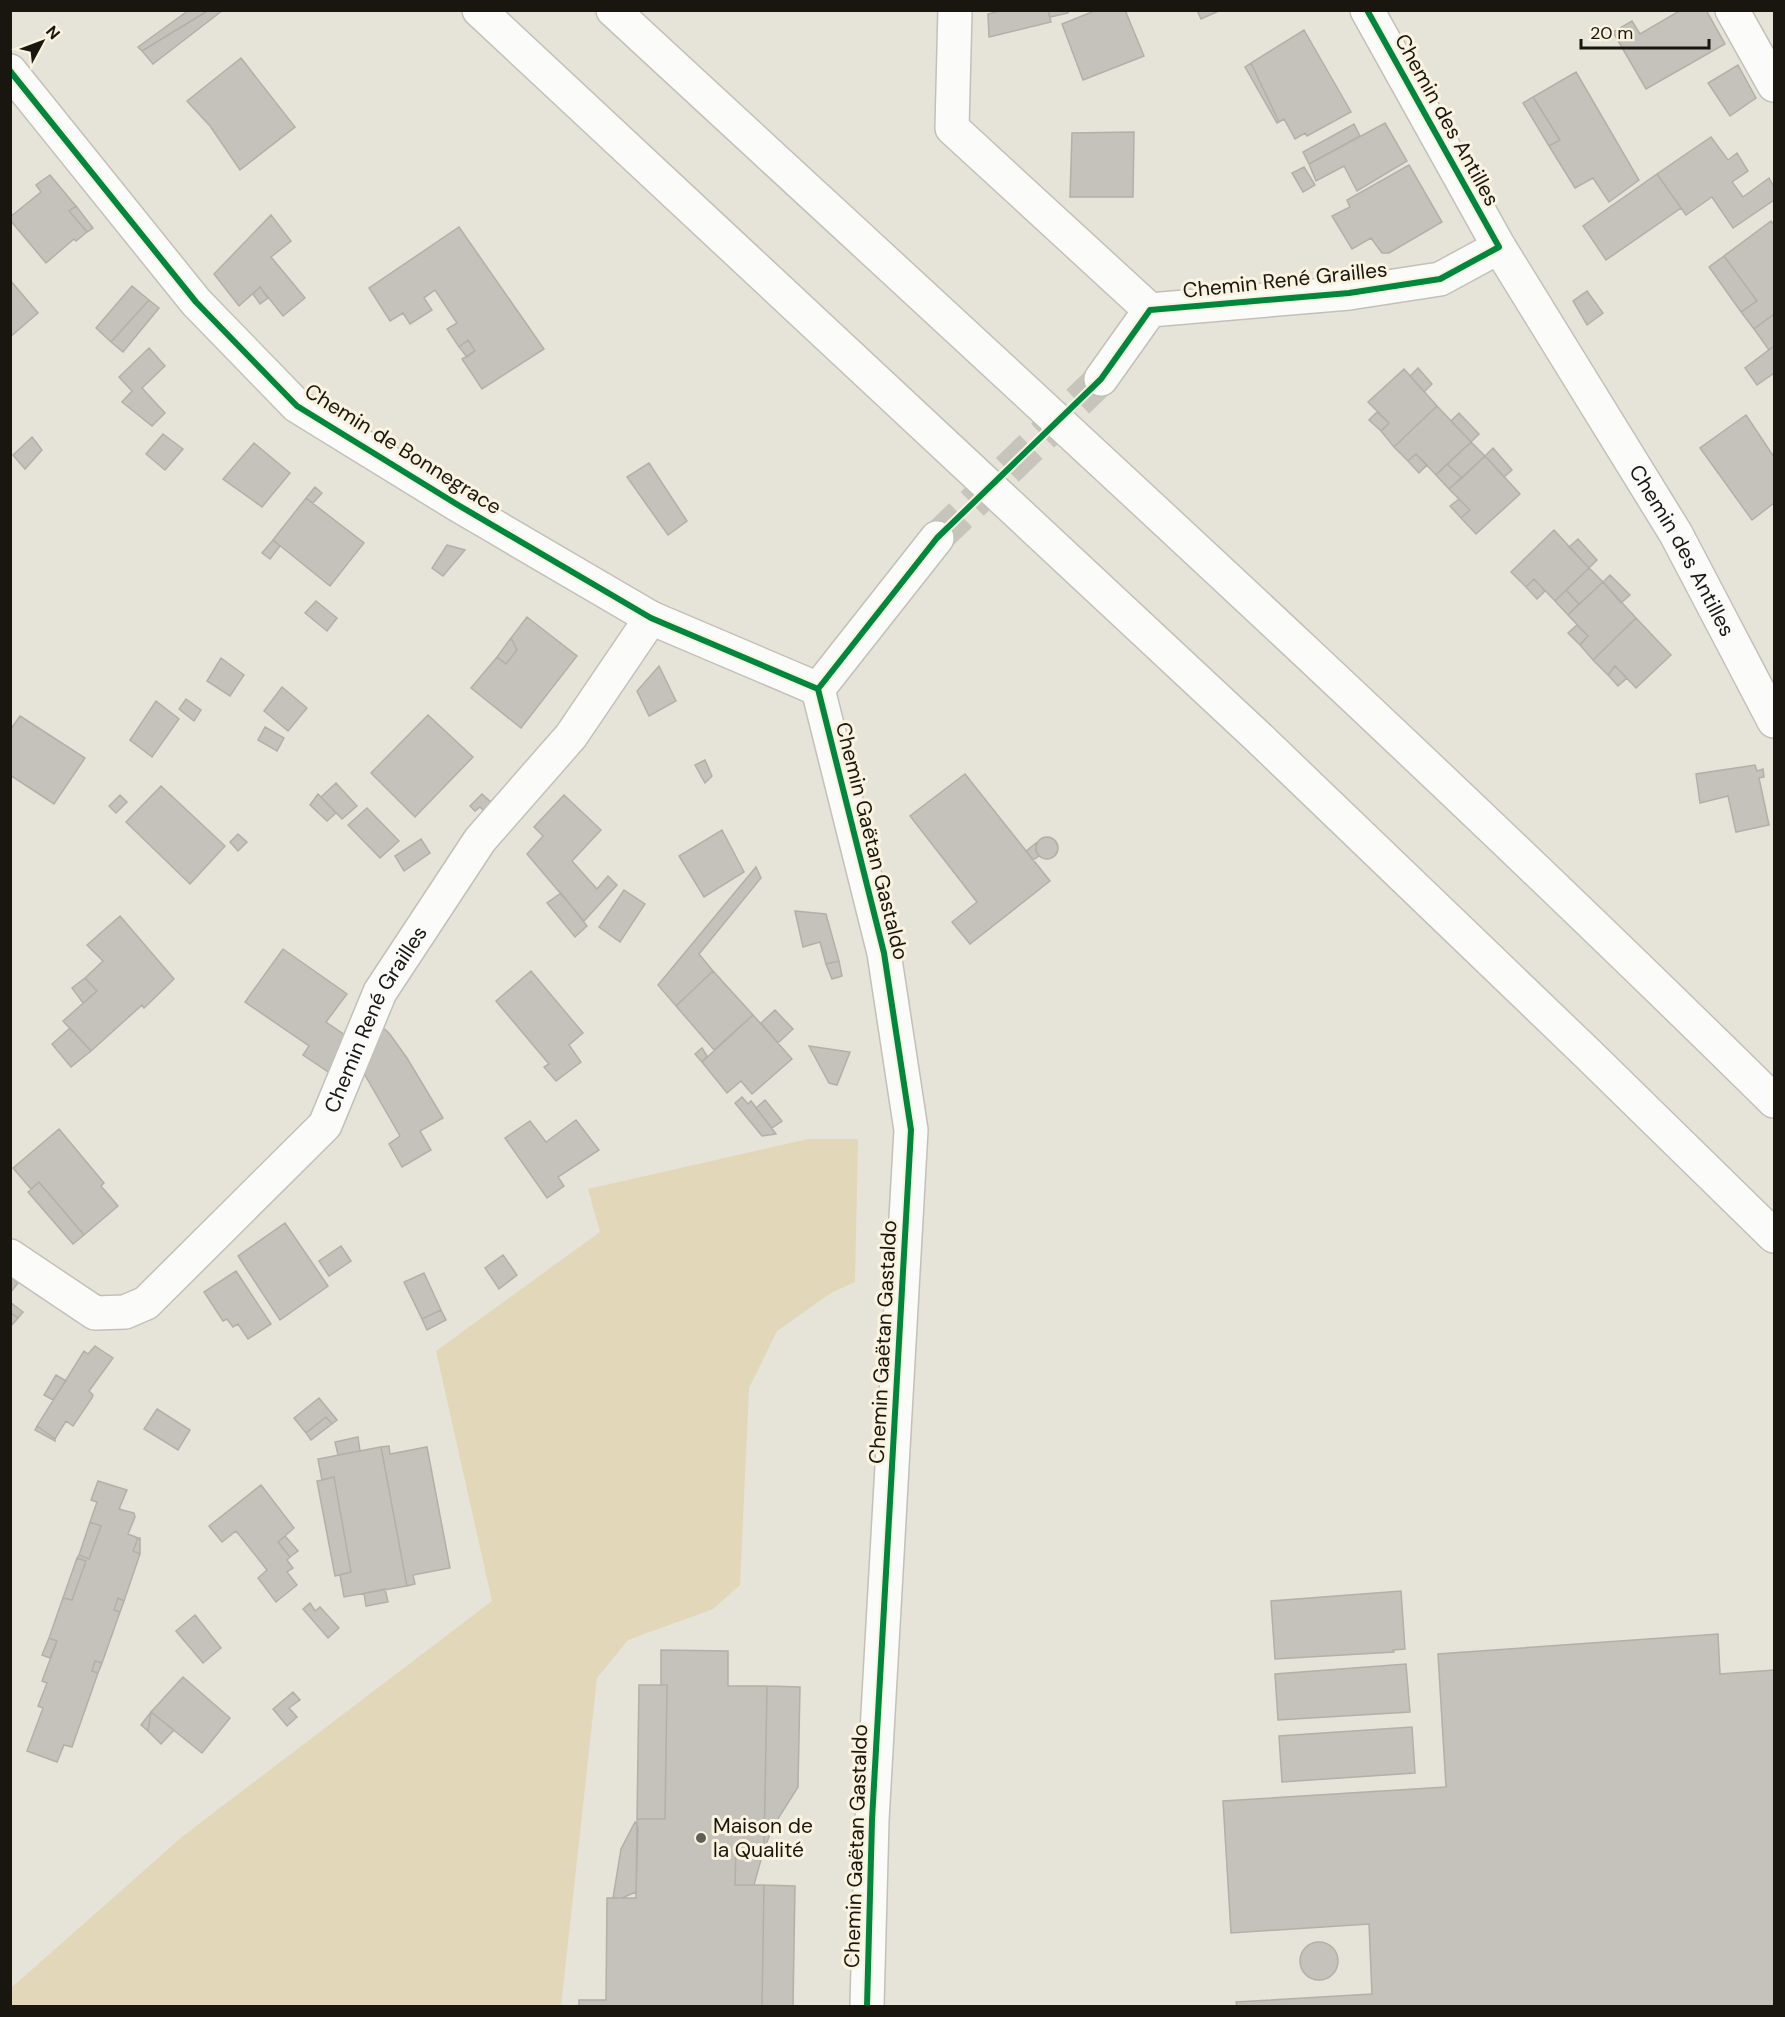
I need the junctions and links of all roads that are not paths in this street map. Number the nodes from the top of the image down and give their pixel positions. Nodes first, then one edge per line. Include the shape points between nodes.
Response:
1 (478, 10) edge
2 (613, 10) edge
3 (955, 10) edge
4 (1367, 10) edge
5 (1732, 10) edge
6 (13, 80) edge
7 (1774, 86) edge
8 (1499, 247) junction
9 (1150, 310) junction
10 (1101, 379) tunnel mouth
11 (937, 538) tunnel mouth
12 (651, 618) junction
13 (818, 689) junction
14 (1774, 721) edge
15 (1641, 970) junction
16 (1774, 1075) edge
17 (1774, 1101) edge
18 (1774, 1236) edge
19 (10, 1256) edge
20 (867, 2007) edge

1 - 18 main road via 1257,736
2 - 15 main road via 1300,644
3 - 9 main road via 952,128
4 - 8 main road, Chemin des Antilles
5 - 7 main road
6 - 12 main road, Chemin de Bonnegrace via 196,302 297,406
8 - 9 main road, Chemin René Grailles via 1440,279 1349,293
8 - 14 main road, Chemin des Antilles via 1676,534
9 - 10 main road
11 - 13 main road
12 - 13 main road, Chemin de Bonnegrace
12 - 19 main road, Chemin René Grailles via 571,736 480,840 380,992 325,1125 146,1303 125,1312 95,1313
13 - 20 main road, Chemin Gaëtan Gastaldo via 884,953 911,1130 873,1808
15 - 16 main road
15 - 17 main road

